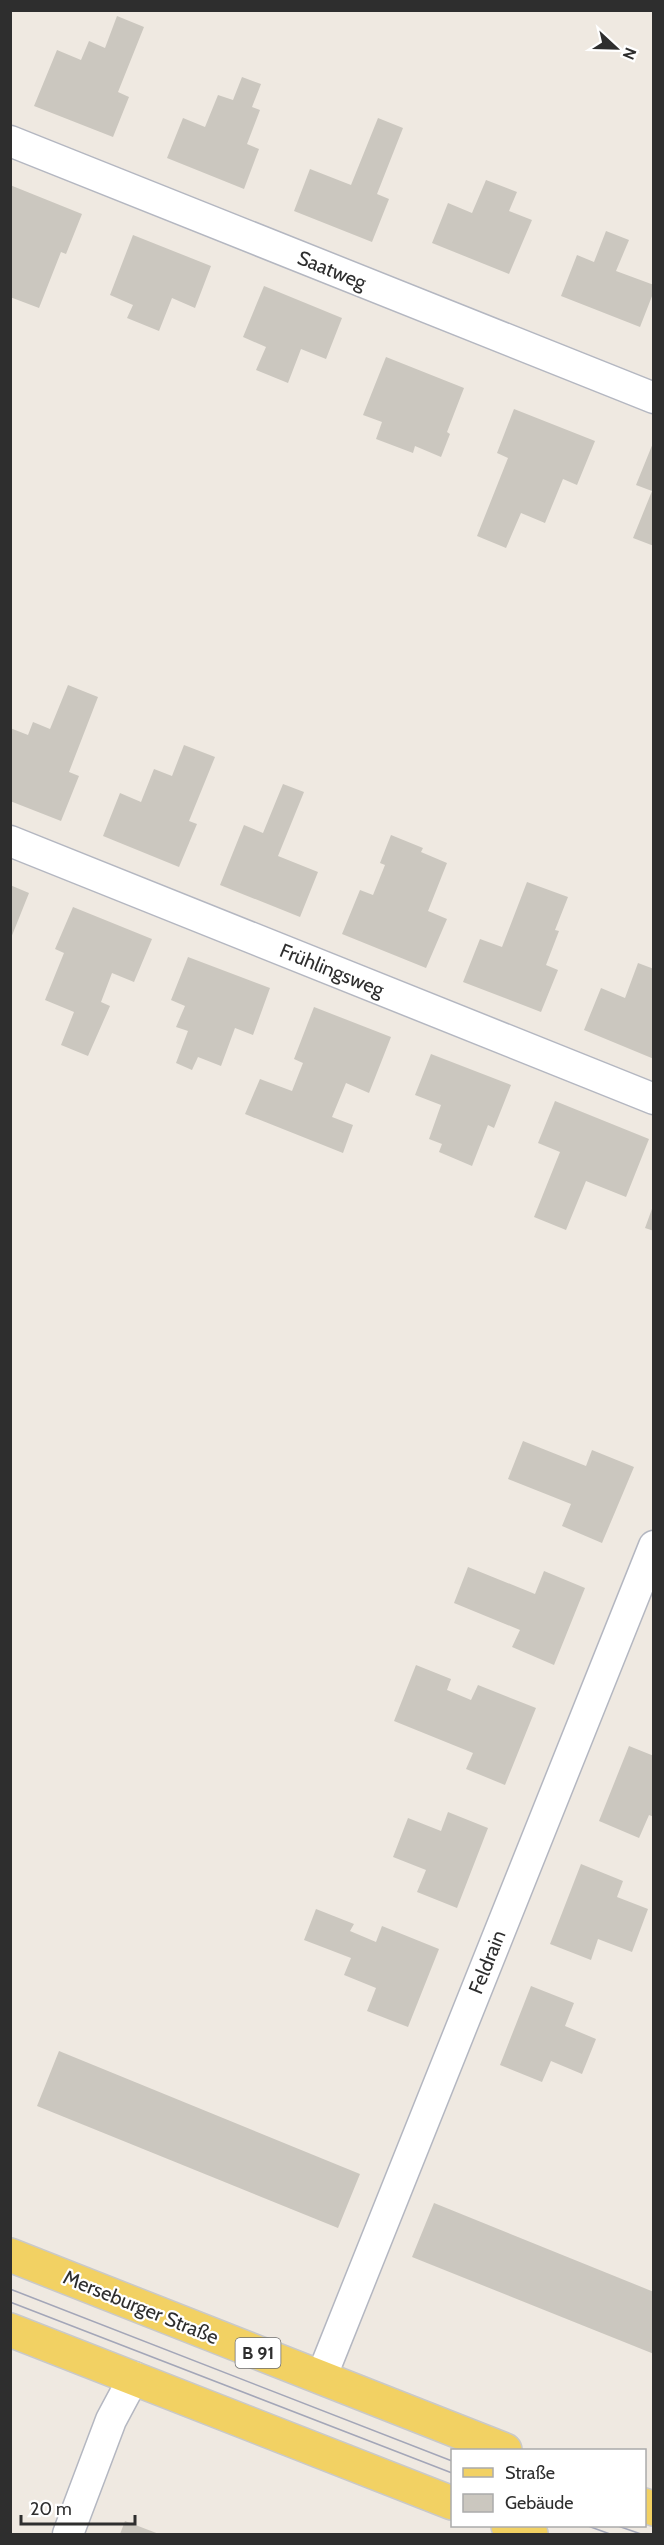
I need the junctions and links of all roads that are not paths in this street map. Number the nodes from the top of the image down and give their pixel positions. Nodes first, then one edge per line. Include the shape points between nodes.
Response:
1 (10, 141) edge
2 (654, 398) edge
3 (10, 841) edge
4 (654, 1099) edge
5 (654, 1546) edge
6 (10, 2255) edge
7 (10, 2330) edge
8 (134, 2377) junction
9 (321, 2378) junction
10 (500, 2449) edge
11 (451, 2502) edge
12 (511, 2527) edge
13 (68, 2535) edge
14 (531, 2535) edge

1 - 2 street, Saatweg
3 - 4 street, Frühlingsweg
5 - 9 street, Feldrain
6 - 9 main road, Merseburger Straße / B 91
7 - 8 main road
8 - 11 main road
8 - 13 street via 111,2420
9 - 10 main road, Merseburger Straße / B 91
12 - 14 main road

